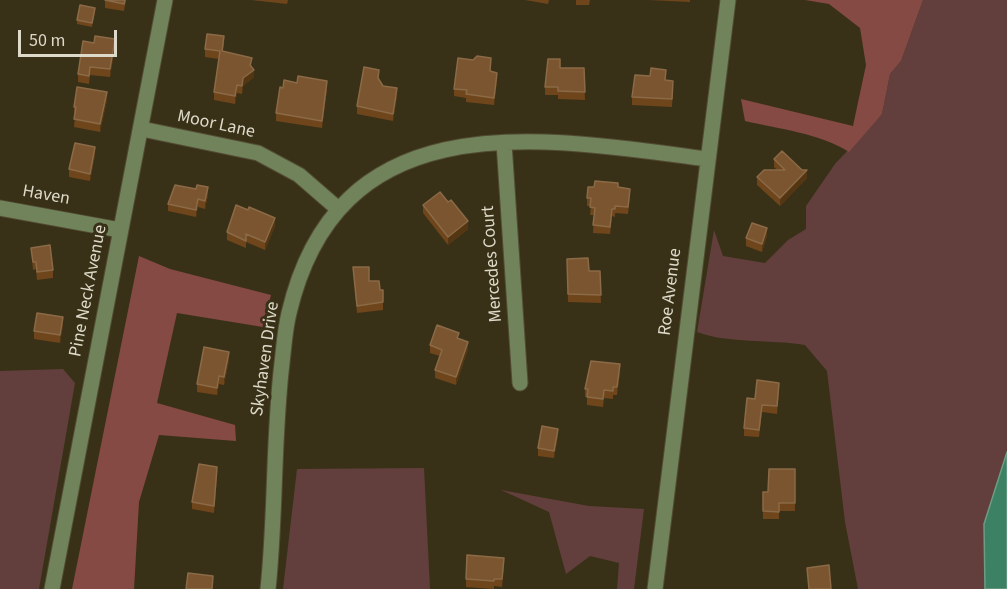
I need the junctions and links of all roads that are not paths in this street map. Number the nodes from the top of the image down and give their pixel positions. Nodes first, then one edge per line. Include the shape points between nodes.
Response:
1 (165, 0) edge
2 (728, 0) edge
3 (142, 129) junction
4 (504, 143) junction
5 (707, 159) junction
6 (0, 208) edge
7 (337, 208) junction
8 (120, 230) junction
9 (520, 382) dead end
10 (52, 589) edge
11 (268, 589) edge
12 (654, 589) edge

1 - 3 street, Pine Neck Avenue
2 - 5 street, Roe Avenue
3 - 7 street, Moor Lane via 258,153 299,175
3 - 8 street, Pine Neck Avenue
4 - 5 street, Skyhaven Drive via 574,141
4 - 7 street, Skyhaven Drive via 454,147 419,156 386,172
4 - 9 street, Mercedes Court
5 - 12 street, Roe Avenue
6 - 8 street, Haven
7 - 11 street, Skyhaven Drive via 310,254 288,314 277,407 274,535
8 - 10 street, Pine Neck Avenue

